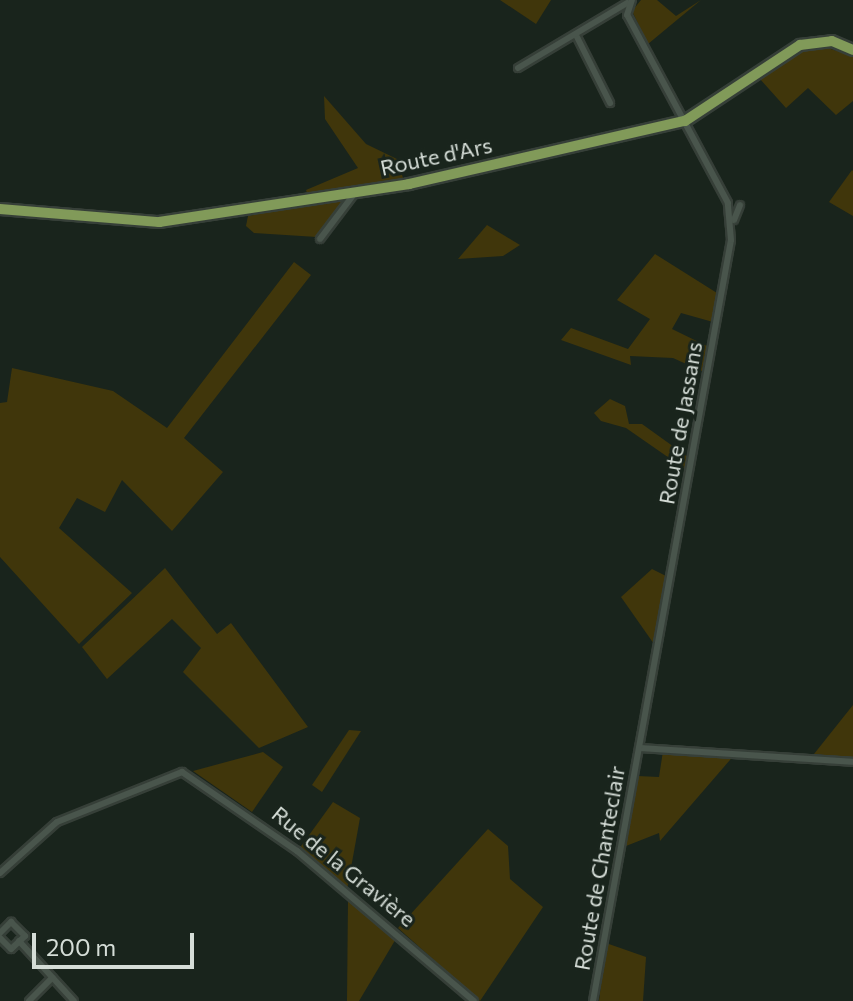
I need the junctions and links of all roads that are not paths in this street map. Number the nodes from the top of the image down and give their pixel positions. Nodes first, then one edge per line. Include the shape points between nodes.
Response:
1 (630, 2) edge
2 (577, 37) junction
3 (853, 50) edge
4 (518, 68) dead end
5 (610, 103) dead end
6 (685, 121) junction
7 (355, 193) junction
8 (740, 205) dead end
9 (0, 209) edge
10 (731, 225) junction
11 (320, 239) dead end
12 (640, 744) junction
13 (853, 762) edge
14 (0, 873) edge
15 (0, 935) edge
16 (19, 941) junction
17 (52, 978) junction
18 (29, 1001) edge
19 (74, 1001) edge
20 (474, 1001) edge
21 (593, 1001) edge

1 - 2 street
1 - 6 street, Route de Jassans
2 - 4 street
2 - 5 street
3 - 6 main road, Route d'Ars via 832,41 800,45
6 - 7 main road, Route d'Ars
6 - 10 street, Route de Jassans via 728,203
7 - 9 main road, Route d'Ars via 159,222
7 - 11 street
8 - 10 street
10 - 12 street, Route de Jassans
12 - 13 street
12 - 21 street, Route de Chanteclair
14 - 20 street, Rue de la Gravière via 57,822 182,772 297,851
15 - 16 street via 11,949
15 - 16 street via 11,922 25,936
16 - 17 street
17 - 18 street
17 - 19 street

